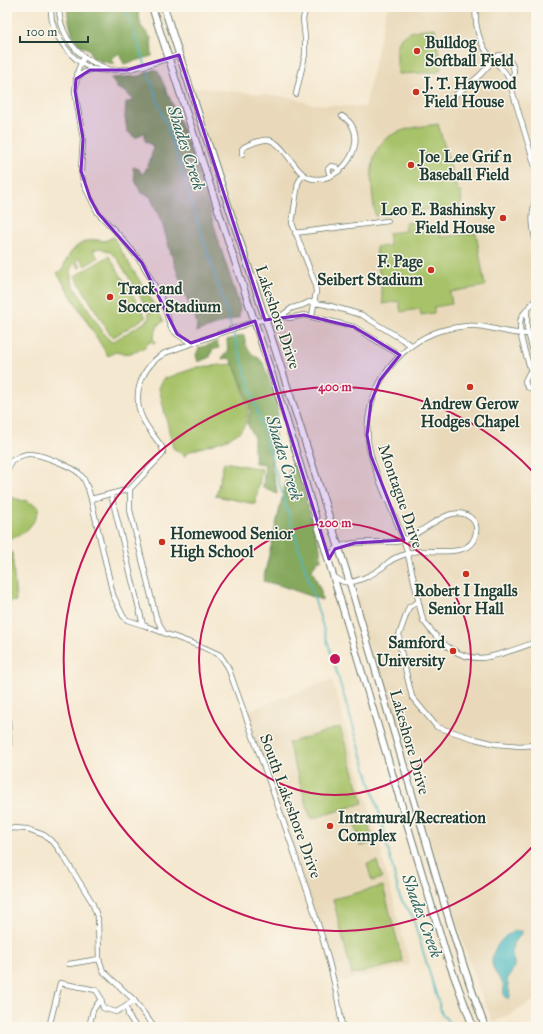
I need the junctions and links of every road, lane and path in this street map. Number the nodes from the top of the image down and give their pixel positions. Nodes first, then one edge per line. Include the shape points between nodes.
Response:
1 (50, 7) edge
2 (59, 7) edge
3 (152, 7) edge
4 (164, 7) edge
5 (306, 7) edge
6 (476, 7) edge
7 (530, 7) edge
8 (536, 16) edge
9 (67, 38) junction
10 (61, 42) junction
11 (179, 55) junction
12 (84, 57) junction
13 (170, 58) junction
14 (493, 60) junction
15 (81, 63) junction
16 (94, 69) junction
17 (111, 70) junction
18 (76, 79) junction
19 (509, 81) junction
20 (296, 94) dead end
21 (440, 106) dead end
22 (342, 116) dead end
23 (242, 154) dead end
24 (536, 170) edge
25 (339, 171) junction
26 (303, 174) junction
27 (330, 176) junction
28 (536, 199) edge
29 (388, 221) dead end
30 (295, 233) junction
31 (536, 244) edge
32 (536, 299) edge
33 (315, 302) junction
34 (303, 305) junction
35 (528, 311) junction
36 (304, 315) junction
37 (281, 316) junction
38 (312, 316) junction
39 (265, 320) junction
40 (254, 321) junction
41 (521, 334) junction
42 (528, 334) junction
43 (536, 334) edge
44 (193, 343) junction
45 (411, 345) junction
46 (400, 355) junction
47 (536, 363) edge
48 (534, 372) edge
49 (536, 390) edge
50 (8, 468) dead end
51 (130, 489) junction
52 (111, 494) junction
53 (91, 499) junction
54 (404, 540) junction
55 (338, 547) junction
56 (407, 554) junction
57 (329, 559) junction
58 (333, 576) junction
59 (349, 582) junction
60 (418, 602) junction
61 (143, 625) junction
62 (164, 633) junction
63 (536, 642) edge
64 (7, 716) edge
65 (536, 745) edge
66 (7, 765) edge
67 (7, 830) edge
68 (99, 959) junction
69 (69, 964) dead end
70 (471, 988) junction
71 (460, 992) junction
72 (101, 999) junction
73 (134, 1000) junction
74 (125, 1007) junction
75 (49, 1027) edge
76 (89, 1027) edge
77 (136, 1027) edge
78 (154, 1027) edge
79 (342, 1027) edge
80 (473, 1027) edge
81 (485, 1027) edge

1 - 10 street via 52,25
2 - 9 street via 60,23
3 - 13 main road, Lakeshore Drive
4 - 11 main road, Lakeshore Drive
5 - 20 street via 303,19 305,55
6 - 14 street via 475,22 482,44
7 - 8 street
9 - 10 street
9 - 12 street
10 - 15 street
11 - 13 street
11 - 39 main road, Lakeshore Drive
12 - 15 street
12 - 17 street
13 - 17 street via 137,68
13 - 40 main road, Lakeshore Drive
14 - 19 street via 504,70
14 - 19 street via 502,55 513,66 514,73
14 - 21 street via 484,72
15 - 16 street
15 - 18 street
16 - 17 street
16 - 18 street
18 - 44 street via 75,91 83,138 81,171 84,185 98,213 142,263 161,297 172,328
19 - 24 street
22 - 25 street via 352,124 355,144 352,153
23 - 26 street via 244,147 266,140 273,142
25 - 27 street
25 - 27 street via 331,166 328,169
26 - 27 street via 316,180
26 - 30 street via 298,183 292,210
28 - 31 street via 532,221
29 - 30 street
30 - 33 street via 315,283
32 - 35 street
33 - 34 street
33 - 38 street
33 - 45 street via 362,316
34 - 36 street
34 - 37 street via 292,308
35 - 41 street via 522,316
35 - 42 street
36 - 37 street via 290,318
36 - 38 street
37 - 39 street
38 - 46 street via 357,328
39 - 40 street
39 - 55 main road, Lakeshore Drive
40 - 44 street
40 - 57 main road, Lakeshore Drive
41 - 42 street, Montague Drive
41 - 45 street, Montague Drive via 483,326 468,326 435,332
41 - 48 street
42 - 43 street, Montague Drive
42 - 47 street
44 - 51 street via 159,356 143,374 138,392 141,416 162,446 163,452
45 - 46 street, Montague Drive
46 - 54 street, Montague Drive via 380,380 371,402 367,435 371,456
48 - 49 street via 526,378 525,385 528,389
50 - 53 street, South Lakeshore Drive via 12,460 26,454 37,455 79,473
51 - 52 street
51 - 62 street via 130,510 156,617
52 - 53 street
52 - 61 street
53 - 61 street, South Lakeshore Drive via 113,595 127,620
54 - 55 street via 387,543 360,542
54 - 56 street, Montague Drive
54 - 56 street via 452,514 468,515 475,522 476,533 473,541 459,550
55 - 57 street via 330,554
55 - 59 main road, Lakeshore Drive
56 - 59 street via 389,561 368,577
56 - 60 street, Montague Drive
57 - 58 main road, Lakeshore Drive
58 - 59 street
58 - 71 main road, Lakeshore Drive via 446,954
59 - 70 main road, Lakeshore Drive
60 - 63 street, Montague Drive via 430,630 450,649 461,654 480,658
60 - 65 street via 409,607 399,635 412,697 437,727 496,744
61 - 62 street, South Lakeshore Drive
62 - 79 street, South Lakeshore Drive via 220,655 228,667 309,895 328,961
64 - 66 street
67 - 68 street via 28,829 44,835 55,844 92,902 98,919
68 - 69 street
68 - 73 street via 105,974
70 - 71 main road
70 - 81 main road, Lakeshore Drive
71 - 80 main road, Lakeshore Drive
72 - 74 street via 103,1008 116,1012
72 - 75 street via 96,990 60,983
72 - 76 street via 93,1010
73 - 74 street
73 - 78 street
74 - 77 street

